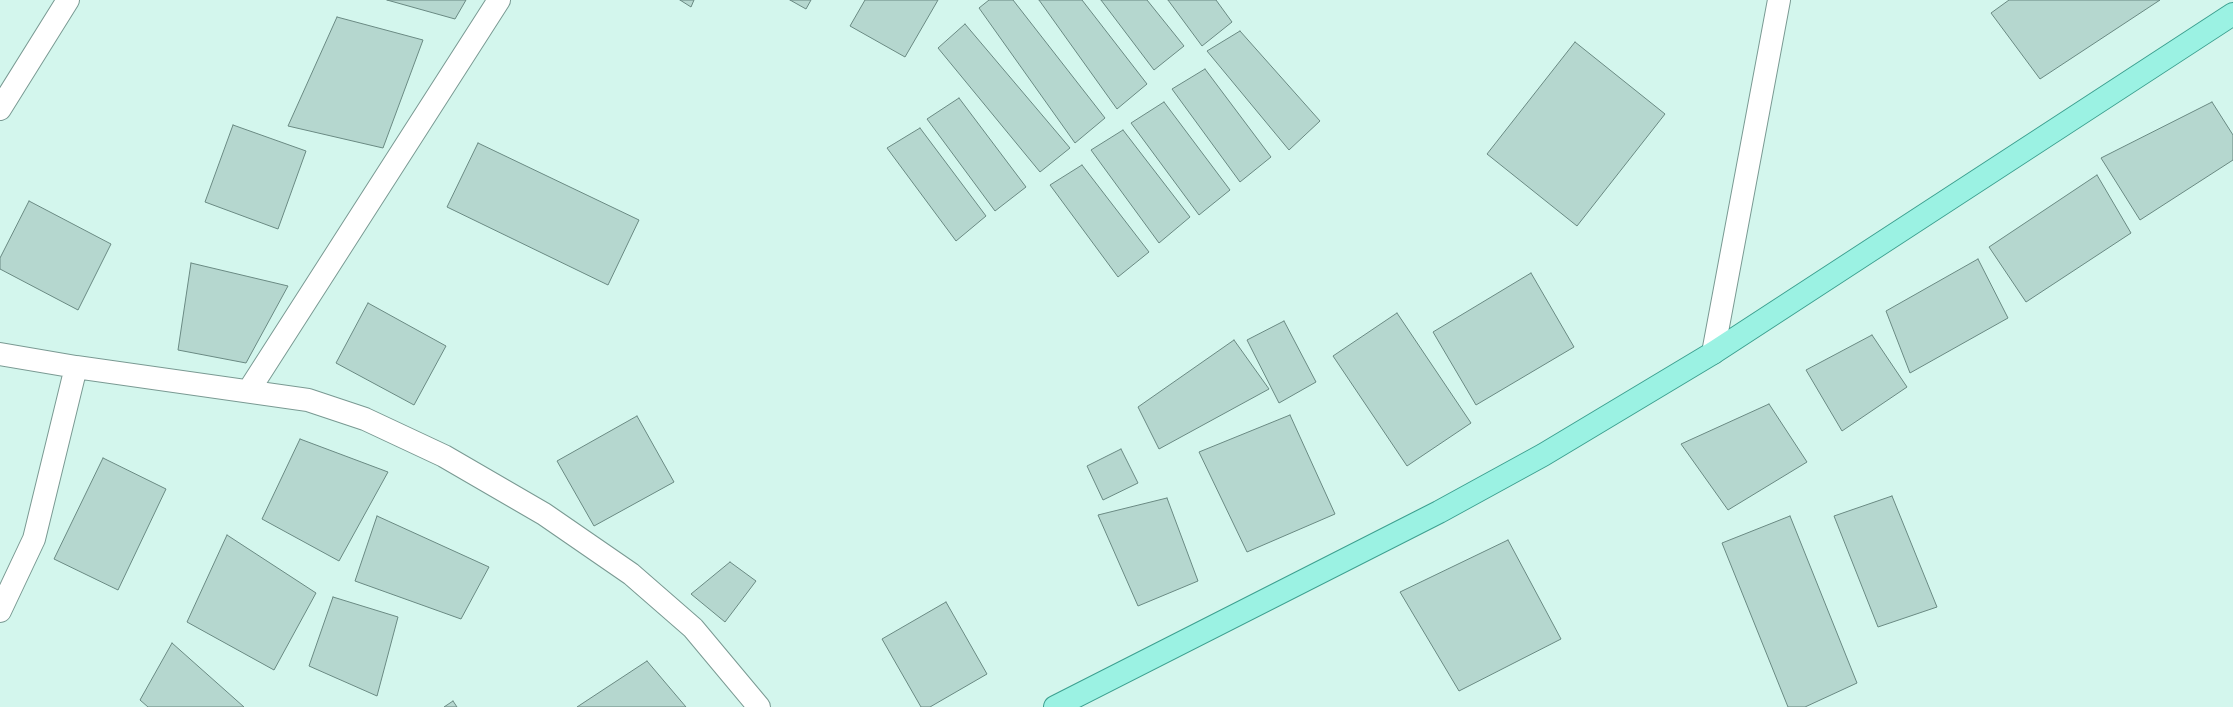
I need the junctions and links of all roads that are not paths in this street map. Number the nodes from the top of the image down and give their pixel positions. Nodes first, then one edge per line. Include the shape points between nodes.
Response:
1 (68, 0) edge
2 (500, 0) edge
3 (1779, 0) edge
4 (2233, 14) edge
5 (0, 109) edge
6 (1712, 353) junction
7 (0, 354) edge
8 (76, 367) junction
9 (249, 390) junction
10 (0, 611) edge
11 (759, 707) edge
12 (1055, 707) edge

1 - 5 street
2 - 9 street
3 - 6 street
4 - 6 main road
6 - 12 main road via 1543,455 1439,512
7 - 8 street
8 - 9 street
8 - 10 street via 34,539
9 - 11 street via 308,400 365,419 444,456 544,514 631,574 693,628

